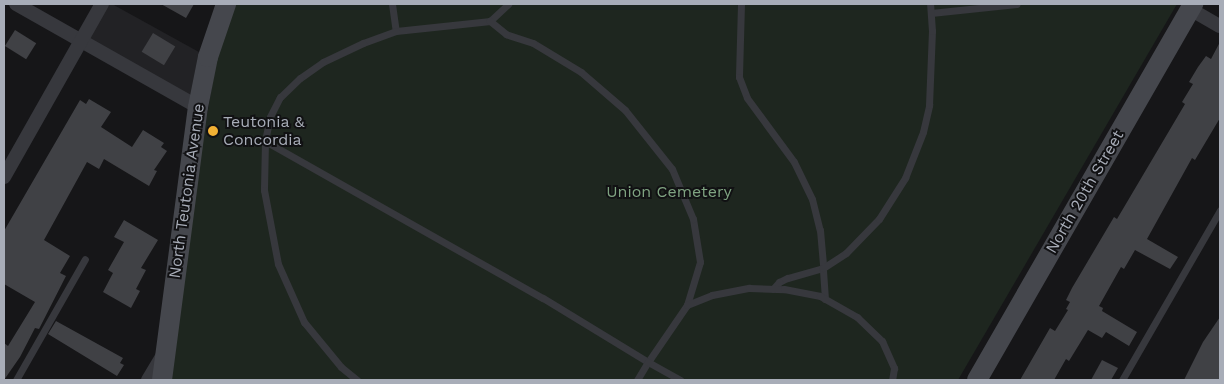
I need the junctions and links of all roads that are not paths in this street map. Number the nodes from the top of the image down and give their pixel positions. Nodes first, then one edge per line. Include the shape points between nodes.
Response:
1 (16, 4) edge
2 (102, 4) edge
3 (226, 4) edge
4 (392, 4) edge
5 (508, 4) edge
6 (741, 4) edge
7 (930, 4) edge
8 (1017, 4) edge
9 (1192, 6) edge
10 (931, 13) junction
11 (490, 21) junction
12 (1220, 26) edge
13 (396, 31) junction
14 (81, 42) junction
15 (198, 107) junction
16 (265, 141) junction
17 (4, 177) edge
18 (1220, 210) edge
19 (85, 259) dead end
20 (823, 268) junction
21 (773, 289) junction
22 (825, 299) junction
23 (687, 305) junction
24 (166, 350) junction
25 (648, 362) junction
26 (16, 380) edge
27 (148, 380) edge
28 (162, 380) edge
29 (357, 380) edge
30 (636, 380) edge
31 (680, 380) edge
32 (892, 380) edge
33 (977, 380) edge
34 (1122, 380) edge

1 - 14 street
2 - 14 street
3 - 15 main road, North Teutonia Avenue via 208,57
4 - 13 lane
5 - 11 lane
6 - 20 lane via 740,77 747,98 794,162 812,199 820,230
7 - 10 lane
8 - 10 lane
9 - 12 street
9 - 33 main road, North 20th Street
10 - 20 lane via 929,105 923,132 905,178 879,219 846,253
11 - 13 lane
11 - 23 lane via 506,34 533,43 580,72 625,110 672,169 693,219 700,262
13 - 16 lane via 323,62 300,78 280,97 270,117
14 - 15 street
14 - 17 street
15 - 24 main road, North Teutonia Avenue
16 - 25 lane via 543,298
16 - 29 lane via 264,190 278,264 304,322
18 - 34 lane
19 - 26 lane
20 - 21 lane via 787,278
20 - 22 lane
21 - 22 lane
21 - 23 lane via 749,288 712,295
22 - 32 lane via 857,317 882,341 894,368
23 - 25 lane
24 - 27 street
24 - 28 main road, North Teutonia Avenue
25 - 30 lane
25 - 31 lane

